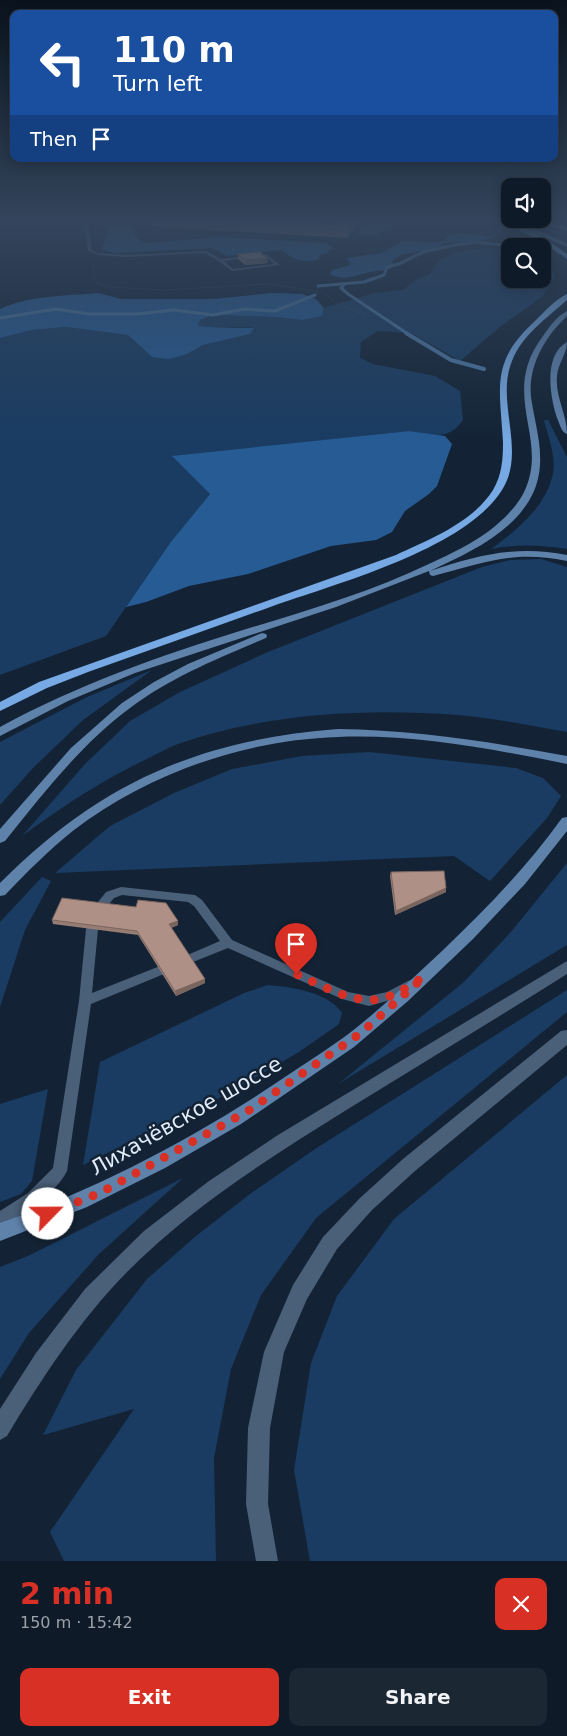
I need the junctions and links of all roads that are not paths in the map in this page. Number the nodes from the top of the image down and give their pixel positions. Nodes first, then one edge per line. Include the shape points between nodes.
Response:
1 (567, 296) edge
2 (567, 313) edge
3 (567, 324) edge
4 (567, 344) edge
5 (540, 346) junction
6 (567, 432) edge
7 (567, 558) edge
8 (382, 589) junction
9 (331, 607) junction
10 (0, 707) edge
11 (0, 732) edge
12 (567, 760) edge
13 (567, 821) edge
14 (0, 838) edge
15 (0, 891) edge
16 (100, 907) edge
17 (92, 929) edge
18 (228, 943) junction
19 (189, 959) edge
20 (567, 968) edge
21 (160, 971) edge
22 (424, 977) junction
23 (86, 1001) junction
24 (567, 1036) edge
25 (0, 1219) edge
26 (0, 1232) edge
27 (0, 1429) edge
28 (267, 1561) edge

1 - 10 highway via 523,337 508,361 503,377 507,449 505,475 486,504 469,520 400,557 84,669
2 - 5 main road
3 - 5 main road
4 - 6 main road via 554,364 553,391
5 - 8 main road via 527,378 536,455 532,485 524,500 497,529 483,538
7 - 8 main road via 546,553 493,554
8 - 9 main road
9 - 11 main road via 145,666 65,698
9 - 14 main road via 186,671 125,706 65,763
12 - 15 main road via 492,746 385,734 301,736 231,750 148,779 113,798 52,840
13 - 22 main road, Лихачёвское шоссе via 503,900
16 - 18 lane via 110,895 121,891 191,898
17 - 23 lane
18 - 19 lane
18 - 22 lane via 346,996 369,1001 390,996
20 - 27 street via 279,1143 166,1224 105,1282 61,1334
21 - 23 lane
22 - 26 main road, Лихачёвское шоссе via 361,1033 248,1111 100,1193
23 - 25 lane via 60,1171 43,1191
24 - 28 street via 366,1204 330,1244 300,1292 274,1352 259,1428 257,1504

